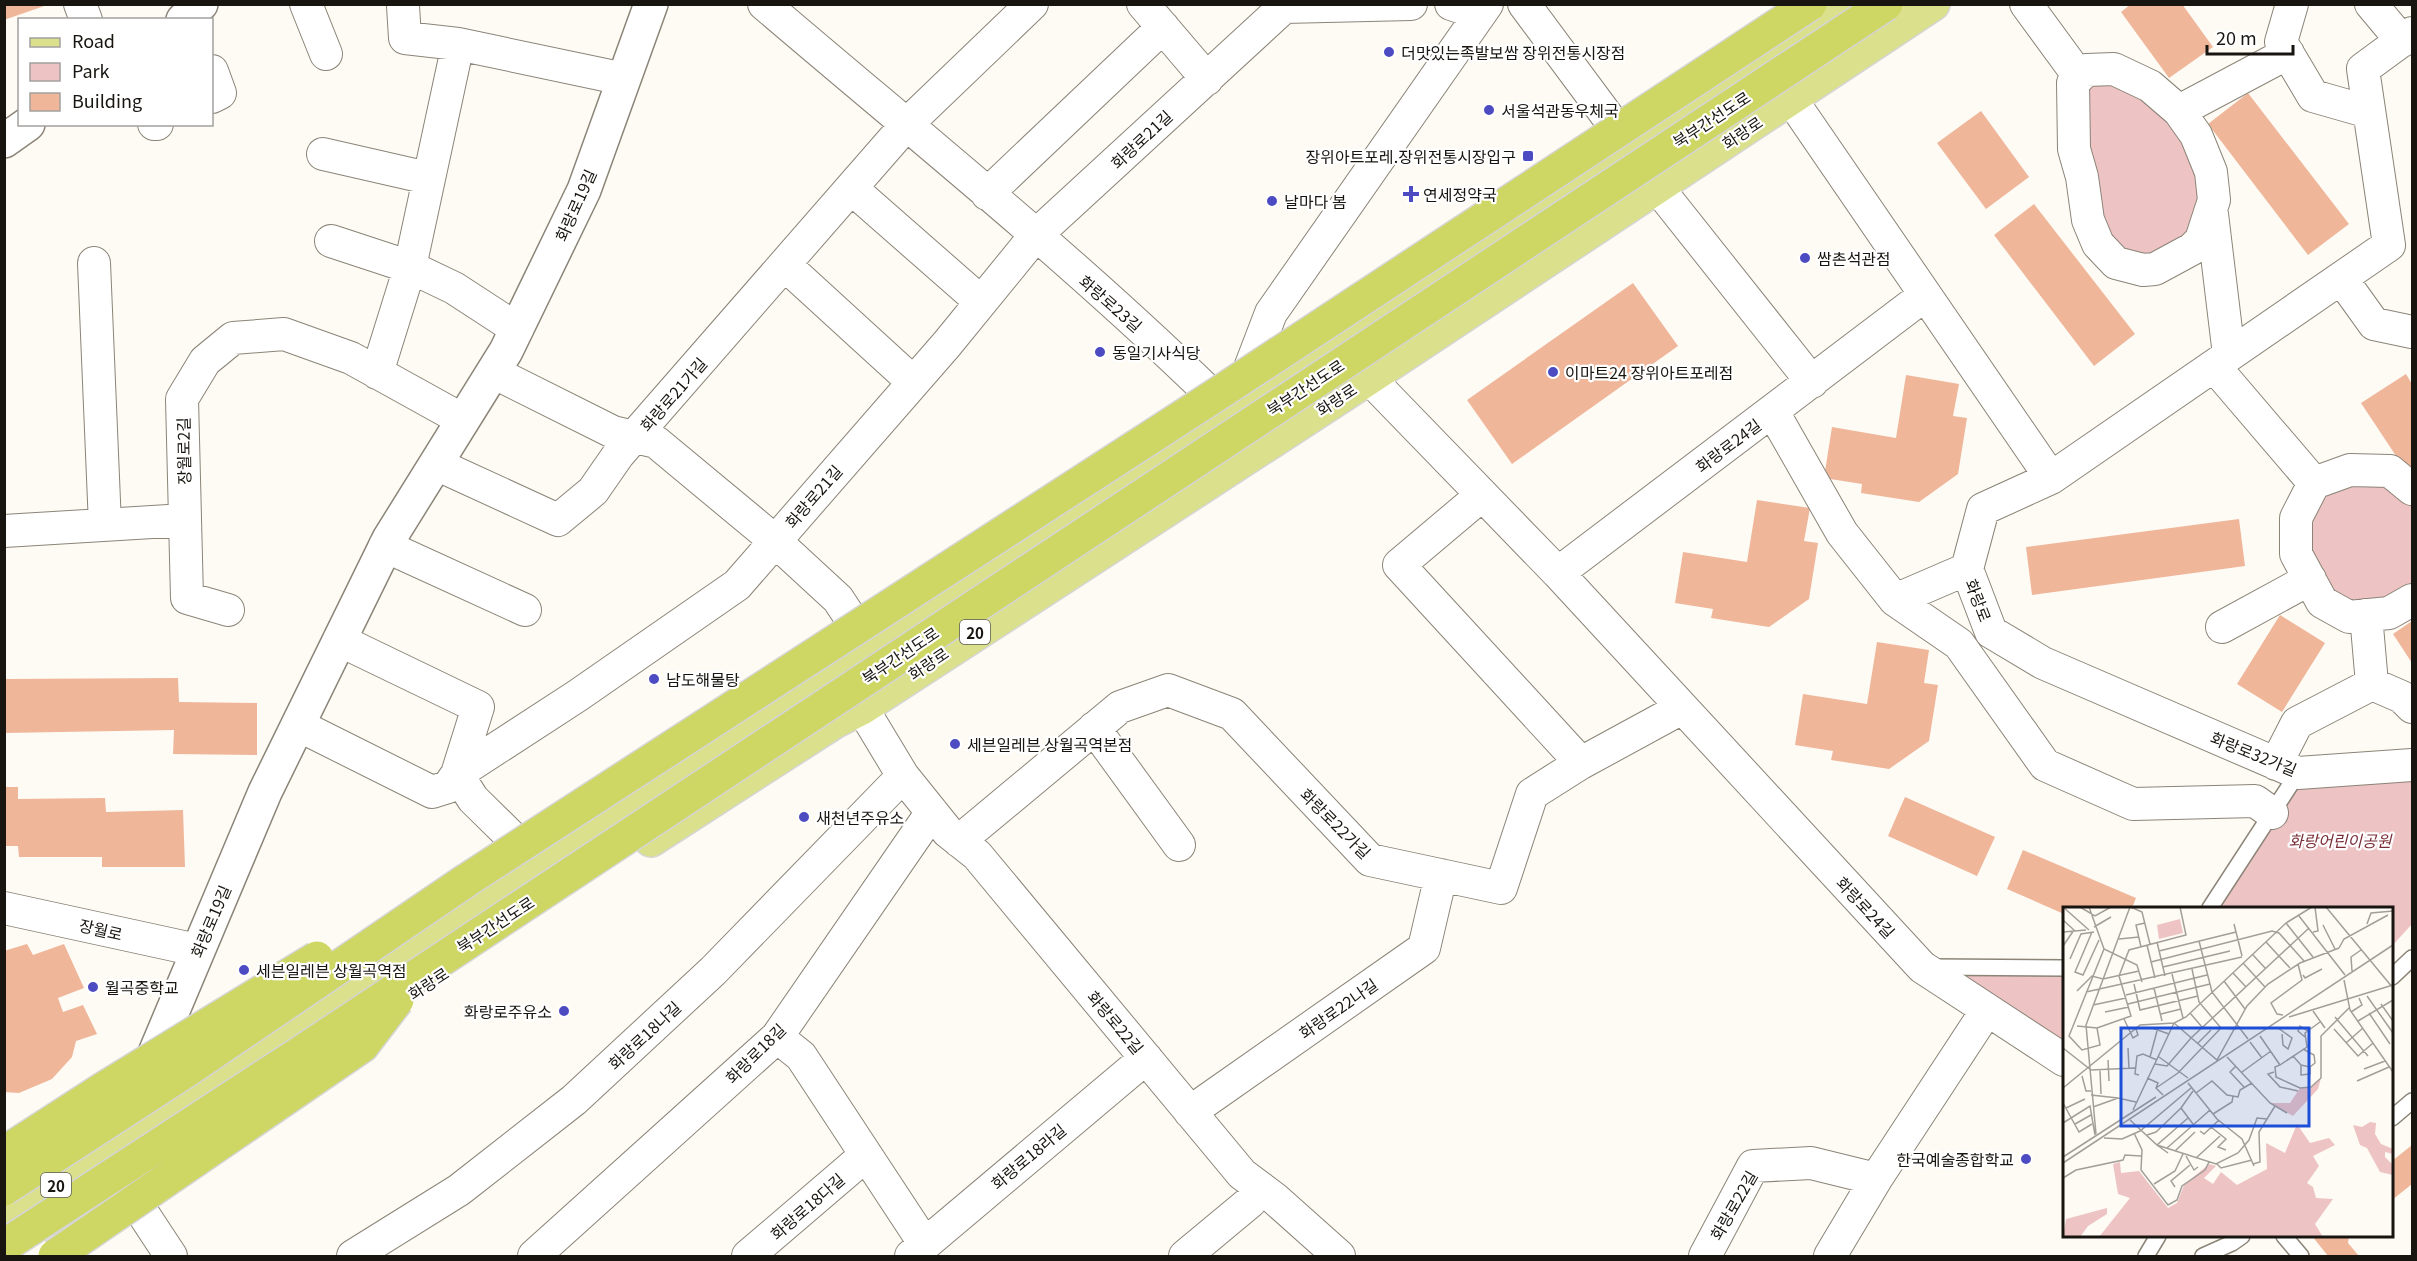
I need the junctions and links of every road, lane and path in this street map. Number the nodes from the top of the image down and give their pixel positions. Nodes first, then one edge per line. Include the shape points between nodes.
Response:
1 (306, 4) edge
2 (651, 4) edge
3 (764, 4) edge
4 (1032, 4) edge
5 (1411, 4) edge
6 (1450, 4) edge
7 (1524, 4) edge
8 (1810, 4) edge
9 (1849, 4) edge
10 (1886, 4) edge
11 (1933, 4) edge
12 (2026, 4) edge
13 (2292, 4) edge
14 (2371, 4) edge
15 (403, 6) edge
16 (1283, 6) edge
17 (1484, 9) edge
18 (1153, 16) edge
19 (2407, 37) edge
20 (458, 44) junction
21 (2288, 53) junction
22 (326, 54) dead end
23 (213, 74) edge
24 (2078, 75) junction
25 (624, 79) junction
26 (1207, 79) junction
27 (213, 96) edge
28 (1791, 99) junction
29 (2179, 111) junction
30 (2369, 112) junction
31 (906, 125) junction
32 (25, 126) edge
33 (4, 141) edge
34 (1631, 148) junction
35 (323, 154) dead end
36 (428, 178) junction
37 (851, 188) junction
38 (1658, 188) junction
39 (987, 195) junction
40 (2211, 213) junction
41 (1035, 236) junction
42 (331, 241) dead end
43 (94, 263) dead end
44 (785, 265) junction
45 (410, 267) junction
46 (2341, 278) junction
47 (1925, 295) junction
48 (981, 302) junction
49 (517, 329) junction
50 (2412, 332) edge
51 (2222, 360) junction
52 (493, 372) junction
53 (377, 373) junction
54 (1369, 378) junction
55 (913, 382) junction
56 (1812, 382) junction
57 (1773, 412) junction
58 (1232, 415) junction
59 (463, 420) junction
60 (634, 438) junction
61 (436, 464) junction
62 (2051, 478) junction
63 (2314, 483) junction
64 (2412, 489) edge
65 (1482, 495) junction
66 (185, 520) junction
67 (105, 525) junction
68 (4, 531) edge
69 (774, 540) junction
70 (385, 546) junction
71 (1967, 569) junction
72 (1558, 573) junction
73 (2310, 579) junction
74 (1895, 600) junction
75 (2412, 600) edge
76 (228, 610) dead end
77 (525, 610) dead end
78 (2366, 615) junction
79 (2222, 627) dead end
80 (339, 640) junction
81 (865, 640) junction
82 (2372, 684) junction
83 (2412, 707) edge
84 (862, 708) junction
85 (1682, 708) junction
86 (298, 725) junction
87 (1094, 728) junction
88 (2203, 732) joint
89 (1581, 763) junction
90 (2412, 765) edge
91 (2287, 768) junction
92 (457, 774) junction
93 (903, 776) junction
94 (932, 812) junction
95 (2272, 813) junction
96 (959, 841) junction
97 (1179, 845) dead end
98 (537, 862) junction
99 (1441, 875) junction
100 (467, 880) junction
101 (2211, 907) edge
102 (4, 908) edge
103 (197, 950) junction
104 (2412, 957) edge
105 (1922, 967) junction
106 (2063, 968) edge
107 (2393, 975) edge
108 (413, 979) junction
109 (1987, 1010) junction
110 (777, 1037) junction
111 (1146, 1058) junction
112 (2063, 1059) edge
113 (2412, 1101) edge
114 (1190, 1112) junction
115 (2393, 1116) edge
116 (4, 1153) edge
117 (866, 1155) junction
118 (114, 1166) junction
119 (1876, 1179) junction
120 (1261, 1188) junction
121 (4, 1189) edge
122 (4, 1218) edge
123 (2157, 1237) edge
124 (2241, 1237) edge
125 (2285, 1237) edge
126 (4, 1246) edge
127 (918, 1250) edge
128 (15, 1257) edge
129 (55, 1257) edge
130 (171, 1257) edge
131 (353, 1257) edge
132 (534, 1257) edge
133 (748, 1257) edge
134 (1185, 1257) edge
135 (1339, 1257) edge
136 (1705, 1257) edge
137 (1830, 1257) edge
138 (2146, 1257) edge
139 (2203, 1257) edge
140 (2301, 1257) edge

1 - 22 street
2 - 25 street, 화랑로19길
3 - 31 street, 화랑로23길
4 - 31 street, 화랑로21가길
5 - 16 street, 화랑로21길
6 - 17 street
7 - 34 street
8 - 100 highway, bridge
9 - 34 main road, 화랑로 / 20
10 - 108 highway, 북부간선도로, bridge
11 - 28 main road, 화랑로 / 20
12 - 24 street
13 - 21 street via 2281,42
14 - 19 street
15 - 20 street via 405,38
16 - 26 street, 화랑로21길
17 - 58 street via 1271,313
18 - 26 street
18 - 39 street
19 - 30 street via 2363,69
20 - 25 street
20 - 36 street
21 - 29 street
21 - 30 street via 2313,96
23 - 27 street via 220,93
24 - 29 street via 2086,70 2114,69 2150,86
24 - 40 street via 2072,95 2074,149 2085,206 2098,244 2116,263 2143,270 2161,266 2201,240
25 - 49 street, 화랑로19길 via 584,190
26 - 41 street, 화랑로21길
28 - 38 main road, 화랑로 / 20
28 - 47 street
29 - 40 street via 2208,159 2214,186
30 - 46 street via 2389,245
31 - 37 street, 화랑로21가길
31 - 39 street, 화랑로23길
32 - 33 street
34 - 58 main road, 화랑로 / 20
35 - 36 street
36 - 45 street
37 - 44 street, 화랑로21가길
37 - 48 street
38 - 54 main road, 화랑로 / 20
38 - 56 street
39 - 41 street, 화랑로23길
40 - 51 street
41 - 48 street, 화랑로21길
41 - 58 street, 화랑로23길 via 1187,370
42 - 45 street
43 - 67 street
44 - 55 street
44 - 60 street, 화랑로21가길
45 - 49 street via 454,288
45 - 53 street
46 - 50 street via 2374,324
46 - 51 street
47 - 56 street, 화랑로24길
47 - 62 street
48 - 55 street, 화랑로21길
49 - 52 street, 화랑로19길
51 - 62 street
51 - 63 street
52 - 59 street, 화랑로19길
52 - 60 street via 613,432
53 - 59 street, 장월로2길
53 - 66 street, 장월로2길 via 351,358 284,333 233,338 205,361 183,399
54 - 65 street, 화랑로24길
54 - 84 main road, 화랑로 / 20
55 - 69 street, 화랑로21길
56 - 57 street, 화랑로24길
57 - 72 street, 화랑로24길
57 - 74 street via 1842,533
58 - 81 main road, 화랑로 / 20 via 941,603
59 - 61 street, 화랑로19길
60 - 61 street, 화랑로21가길 via 593,491 558,520
60 - 69 street via 656,442
61 - 70 street, 화랑로19길
62 - 71 street, 화랑로 via 1983,509
63 - 64 street via 2350,470 2390,471
63 - 73 street via 2296,518 2296,554
65 - 72 street, 화랑로24길
65 - 89 street via 1399,565
66 - 67 street
66 - 76 street, 장월로2길 via 187,598
67 - 68 street
69 - 81 street via 838,599
69 - 92 street, 화랑로21길 via 737,585
70 - 77 street
70 - 80 street, 화랑로19길
71 - 74 street
71 - 88 street, 화랑로 via 1991,632 2043,663
72 - 85 street, 화랑로24길
73 - 78 street via 2322,602 2349,617
73 - 79 street
74 - 95 street via 1959,644 2044,765 2133,804 2255,801
75 - 78 street via 2389,613
78 - 82 street
80 - 86 street, 화랑로19길
80 - 92 street via 478,707
81 - 98 main road, 화랑로 / 20
82 - 83 street via 2402,697
82 - 91 street via 2297,723
84 - 93 street, 화랑로22길
84 - 118 main road, 화랑로 / 20
85 - 89 street, 화랑로22가길
85 - 105 street, 화랑로24길
86 - 92 street via 432,792 448,787
86 - 103 street, 화랑로19길
87 - 96 street, 화랑로22가길
87 - 97 street
87 - 99 street, 화랑로22가길 via 1120,707 1168,690 1232,714 1370,860
88 - 91 street, 화랑로32가길
89 - 99 street, 화랑로22가길 via 1532,794 1501,888
90 - 91 street, 화랑로32가길
91 - 95 lane
92 - 98 street via 473,799
93 - 94 street, 화랑로22길
93 - 131 street, 화랑로18나길 via 713,971 574,1100 459,1190
94 - 96 street, 화랑로22길
94 - 110 street, 화랑로18길
95 - 101 lane
96 - 111 street, 화랑로22길 via 977,855
98 - 118 main road, 화랑로 / 20
99 - 114 street, 화랑로22나길 via 1424,948
100 - 116 highway, bridge via 296,969
100 - 121 highway, bridge
102 - 103 street, 장월로
103 - 118 street, 화랑로19길
104 - 107 lane
105 - 106 lane
105 - 109 street, 화랑로24길
108 - 126 highway, 북부간선도로, bridge
108 - 129 highway, bridge via 362,1046
109 - 112 street, 화랑로24길
109 - 119 street
110 - 117 street via 801,1056
110 - 132 street, 화랑로18길
111 - 114 street, 화랑로22길
111 - 127 street, 화랑로18라길
113 - 115 lane
114 - 120 street, 화랑로22길 via 1242,1174
117 - 127 street
117 - 133 street, 화랑로18다길
118 - 122 main road, 화랑로 / 20
118 - 128 main road, 화랑로 / 20
118 - 130 street
119 - 136 street, 화랑로22길 via 1811,1163 1753,1166
119 - 137 street
120 - 134 street
120 - 135 street, 화랑로22길
123 - 138 lane
124 - 139 lane
125 - 140 lane

